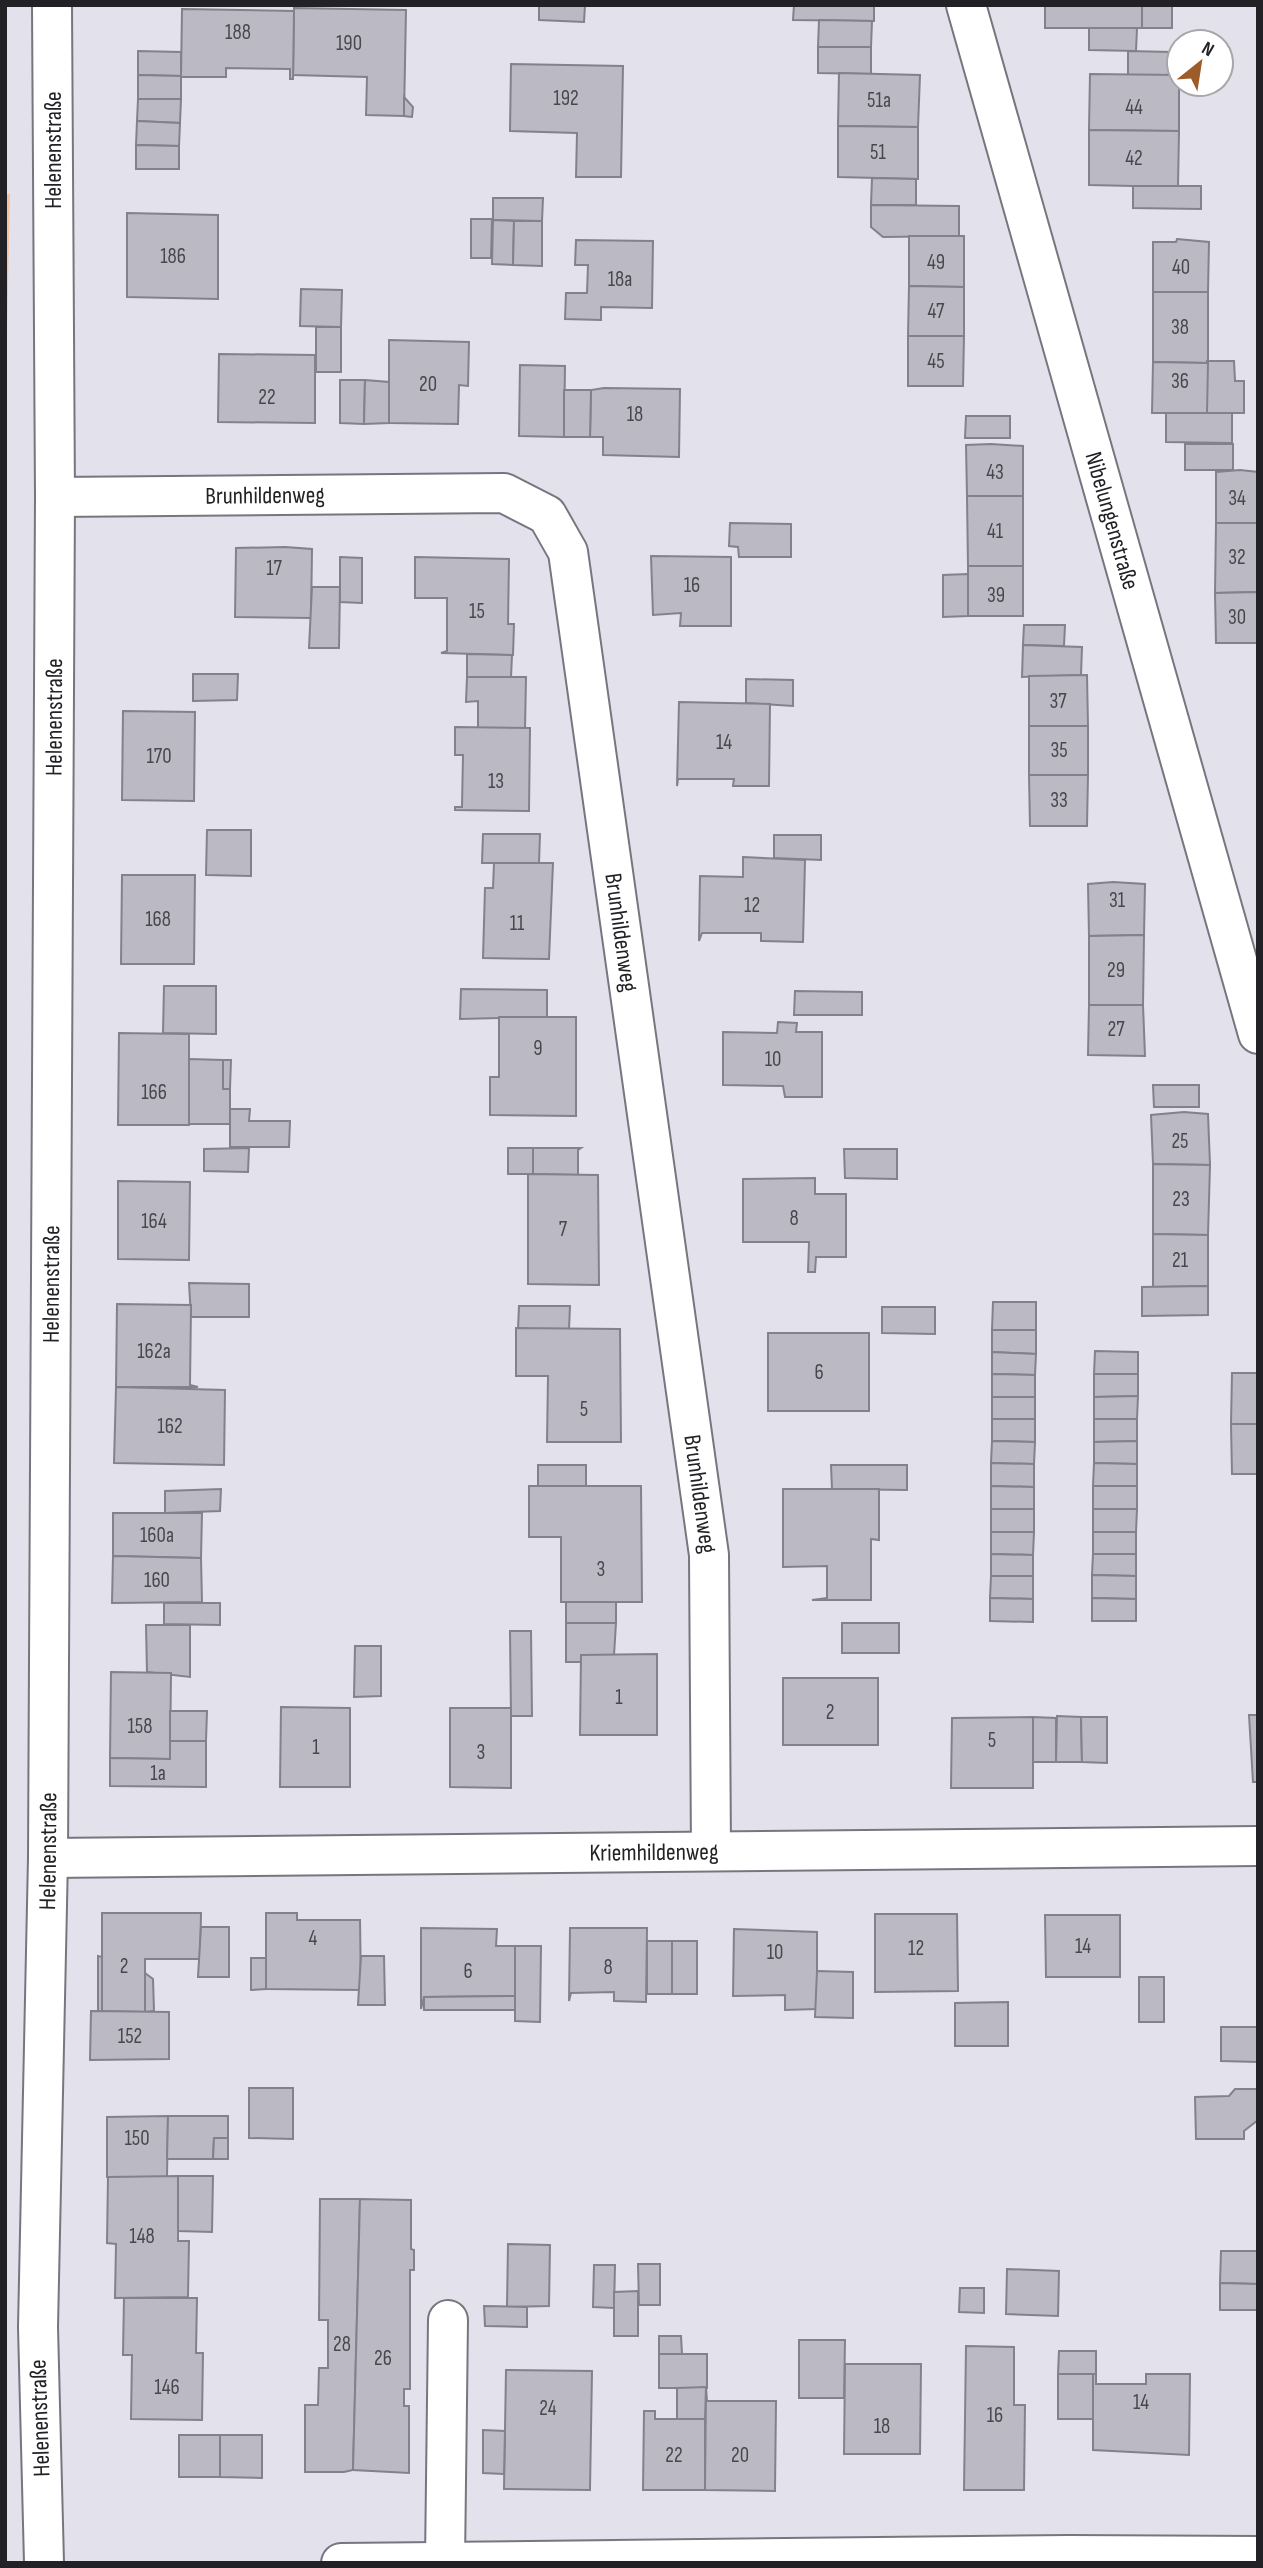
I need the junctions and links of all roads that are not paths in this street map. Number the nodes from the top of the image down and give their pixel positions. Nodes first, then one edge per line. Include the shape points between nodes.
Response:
1 (52, 5) edge
2 (966, 5) edge
3 (55, 497) junction
4 (1258, 1034) edge
5 (1258, 1846) edge
6 (711, 1851) junction
7 (48, 1858) junction
8 (448, 2320) dead end
9 (1258, 2556) edge
10 (1068, 2559) edge
11 (445, 2562) edge
12 (44, 2563) edge
13 (341, 2563) edge

1 - 3 street, Helenenstraße
2 - 4 street, Nibelungenstraße
3 - 6 street, Brunhildenweg via 504,493 547,514 568,552 709,1555
3 - 7 street, Helenenstraße
5 - 6 street, Kriemhildenweg
6 - 7 street, Kriemhildenweg
7 - 12 street, Helenenstraße via 38,2327
8 - 11 street
9 - 10 street
10 - 11 street
11 - 13 street

